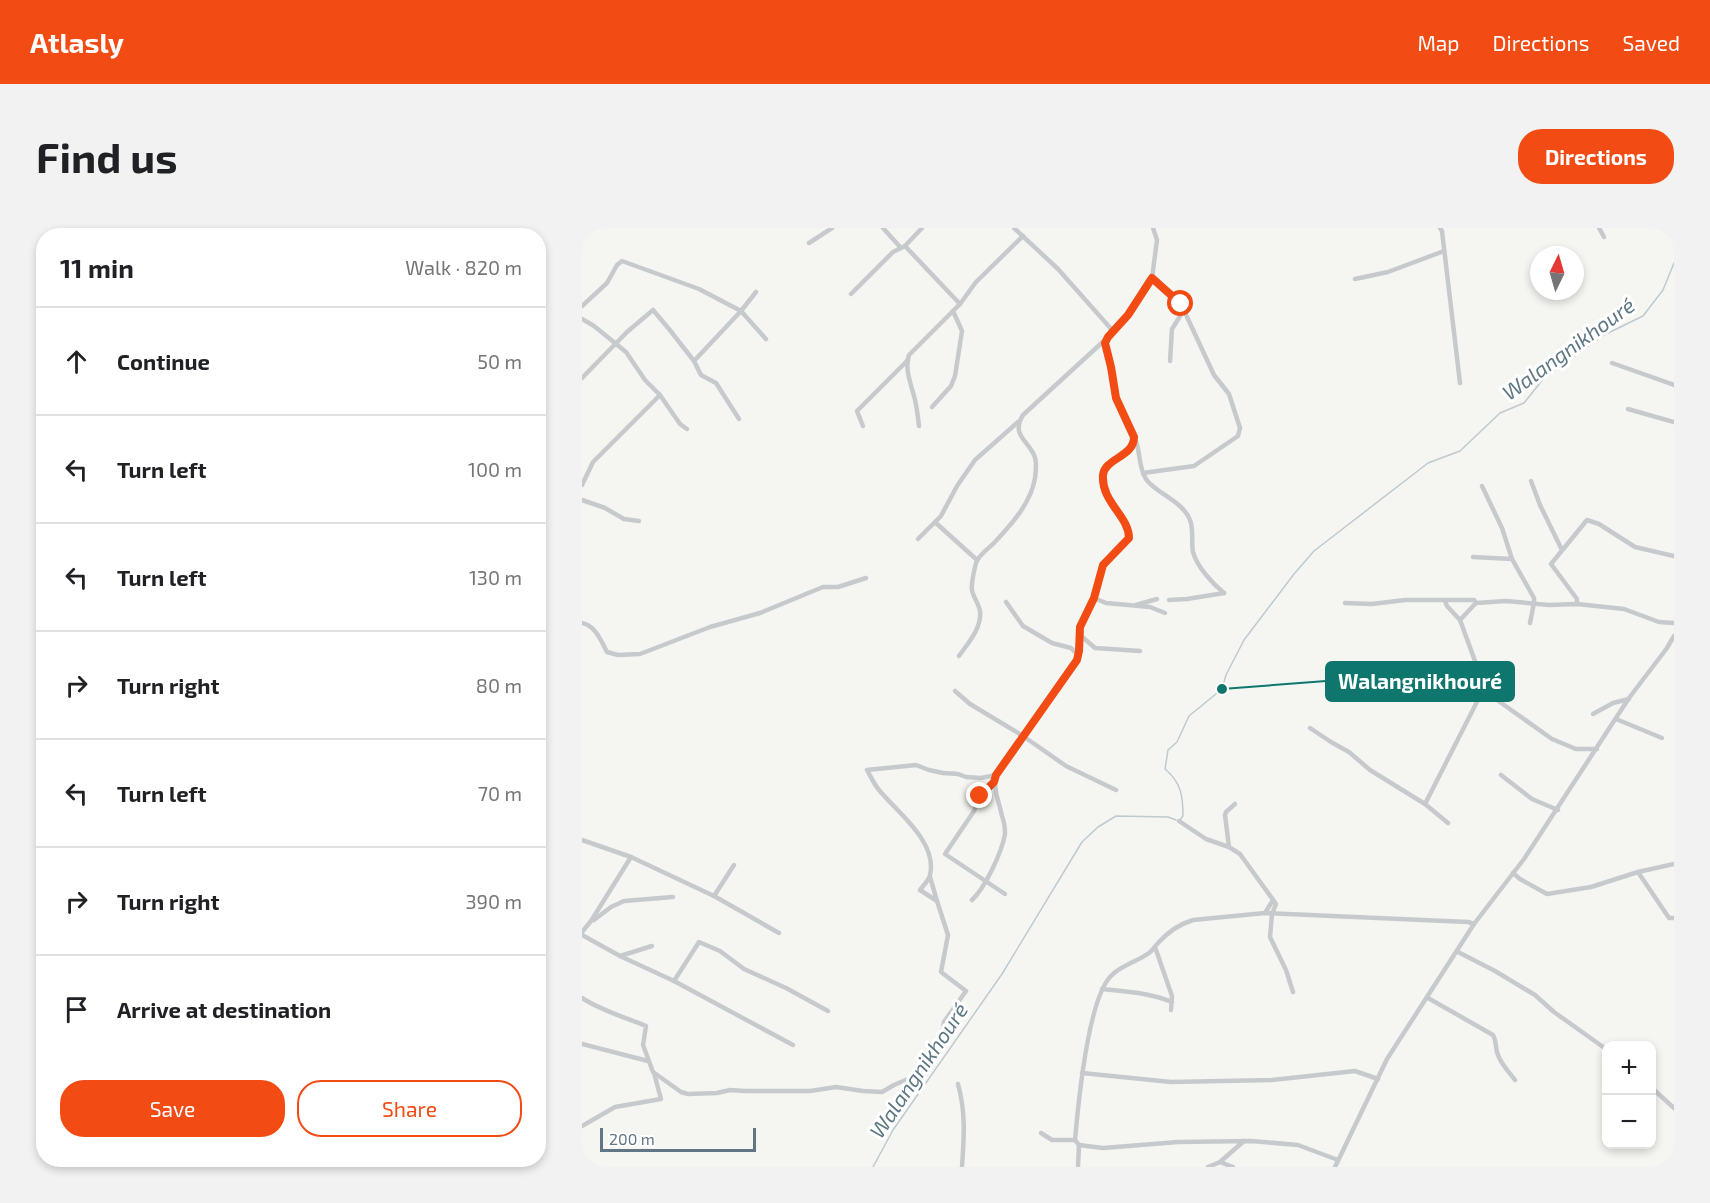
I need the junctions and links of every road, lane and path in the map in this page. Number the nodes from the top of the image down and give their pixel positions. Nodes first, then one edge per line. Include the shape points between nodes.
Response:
1 (832, 228) edge
2 (883, 228) edge
3 (922, 228) edge
4 (1014, 228) edge
5 (1153, 228) edge
6 (1440, 228) edge
7 (1599, 228) edge
8 (1023, 236) junction
9 (1604, 237) dead end
10 (808, 243) dead end
11 (903, 247) junction
12 (1444, 251) junction
13 (1152, 278) junction
14 (1355, 279) dead end
15 (756, 292) dead end
16 (851, 294) dead end
17 (960, 304) junction
18 (582, 306) edge
19 (1184, 310) junction
20 (741, 311) junction
21 (953, 311) junction
22 (582, 319) edge
23 (1113, 332) junction
24 (1108, 337) junction
25 (766, 339) dead end
26 (616, 343) junction
27 (908, 360) junction
28 (694, 361) junction
29 (1170, 361) dead end
30 (1612, 363) dead end
31 (582, 378) edge
32 (1460, 383) dead end
33 (1674, 385) edge
34 (660, 396) junction
35 (932, 407) dead end
36 (1628, 409) dead end
37 (739, 419) dead end
38 (1019, 422) junction
39 (1674, 422) edge
40 (863, 426) dead end
41 (919, 426) dead end
42 (687, 429) dead end
43 (1134, 437) junction
44 (1143, 473) junction
45 (1531, 481) dead end
46 (582, 485) edge
47 (1482, 486) dead end
48 (582, 500) edge
49 (639, 521) dead end
50 (936, 523) junction
51 (918, 539) dead end
52 (1562, 550) junction
53 (1674, 555) edge
54 (1473, 557) dead end
55 (1512, 559) junction
56 (976, 560) junction
57 (866, 578) dead end
58 (1094, 598) junction
59 (1156, 599) dead end
60 (1169, 600) dead end
61 (1445, 601) junction
62 (1006, 602) dead end
63 (1345, 603) dead end
64 (1476, 603) junction
65 (1534, 603) junction
66 (1577, 604) junction
67 (1133, 606) junction
68 (1165, 613) dead end
69 (1460, 620) junction
70 (582, 623) edge
71 (1530, 623) dead end
72 (1674, 623) edge
73 (1080, 635) junction
74 (1674, 636) edge
75 (1140, 651) dead end
76 (1078, 655) junction
77 (959, 656) dead end
78 (1483, 690) junction
79 (955, 691) dead end
80 (1629, 699) junction
81 (1593, 714) dead end
82 (1617, 718) junction
83 (1310, 728) dead end
84 (1023, 736) junction
85 (1662, 738) dead end
86 (1597, 749) junction
87 (996, 775) junction
88 (1501, 775) dead end
89 (994, 782) junction
90 (1116, 790) dead end
91 (1235, 804) dead end
92 (1425, 804) junction
93 (1558, 810) junction
94 (1179, 821) dead end
95 (1448, 823) dead end
96 (582, 840) edge
97 (1229, 847) junction
98 (631, 857) junction
99 (1674, 864) edge
100 (734, 865) dead end
101 (1638, 872) junction
102 (1513, 873) junction
103 (930, 877) junction
104 (985, 882) junction
105 (1005, 894) dead end
106 (714, 896) junction
107 (673, 897) dead end
108 (972, 900) dead end
109 (1273, 900) junction
110 (937, 902) junction
111 (1264, 913) junction
112 (1272, 914) junction
113 (1674, 918) edge
114 (591, 921) junction
115 (1474, 924) junction
116 (779, 933) dead end
117 (582, 934) edge
118 (652, 946) dead end
119 (1155, 947) junction
120 (1458, 952) junction
121 (620, 956) junction
122 (674, 981) junction
123 (1102, 989) junction
124 (1293, 992) dead end
125 (582, 998) edge
126 (1428, 998) junction
127 (1172, 1002) junction
128 (1171, 1010) dead end
129 (828, 1011) dead end
130 (582, 1044) edge
131 (793, 1045) dead end
132 (1602, 1046) edge
133 (648, 1061) junction
134 (653, 1072) junction
135 (1082, 1073) junction
136 (1378, 1079) junction
137 (1515, 1080) dead end
138 (958, 1084) dead end
139 (1656, 1092) edge
140 (1674, 1108) edge
141 (582, 1126) edge
142 (1041, 1134) dead end
143 (1075, 1140) junction
144 (1244, 1141) junction
145 (1079, 1145) junction
146 (1338, 1160) junction
147 (1220, 1162) junction
148 (962, 1167) edge
149 (1078, 1167) edge
150 (1208, 1167) edge
151 (1233, 1167) edge
152 (1335, 1167) edge

1 - 10 street
2 - 11 street
3 - 11 street
4 - 8 street
5 - 13 street via 1157,240
6 - 12 street
7 - 9 street
8 - 17 street via 976,282
8 - 23 street
11 - 16 street
11 - 17 street
12 - 14 street via 1388,272
12 - 32 street
13 - 19 street
13 - 23 street
15 - 20 street
17 - 21 street
18 - 20 street via 607,283 622,261 699,289
19 - 29 street via 1172,329
19 - 44 street via 1214,375 1229,394 1240,428 1238,436 1194,466
20 - 25 street
20 - 28 street
21 - 27 street
21 - 35 street via 962,331 955,376
22 - 26 street
23 - 24 street
24 - 38 street
24 - 43 street via 1105,343 1116,398
26 - 28 street via 653,310
26 - 31 street
26 - 34 street
27 - 40 street via 856,411
27 - 41 street
28 - 37 street via 701,375 716,383
30 - 33 street
34 - 42 street
34 - 46 street via 593,462
36 - 39 street
38 - 50 street via 975,460
38 - 56 street via 1021,438 1036,461 1031,493 1005,531
43 - 44 street
43 - 58 street via 1127,452 1103,472 1104,488 1129,531 1129,538 1103,565
44 - 60 street via 1190,519 1193,553 1210,582 1224,593
45 - 52 street
47 - 55 street
48 - 49 street via 624,519
50 - 51 street
50 - 56 street
52 - 53 street via 1587,520 1635,547
52 - 66 street via 1551,564
54 - 55 street
55 - 65 street
56 - 77 street via 971,589 980,611 978,629
57 - 70 street via 824,587 640,654 607,652 597,634
58 - 67 street
58 - 73 street
59 - 67 street
61 - 63 street
61 - 64 street
61 - 69 street
62 - 76 street via 1023,626
64 - 65 street
64 - 69 street
65 - 66 street
65 - 71 street
66 - 72 street via 1624,609 1659,622
67 - 68 street
69 - 78 street
73 - 75 street via 1095,648
73 - 76 street
74 - 80 street
76 - 84 street
78 - 86 street via 1552,739 1576,749
78 - 92 street
79 - 84 street
80 - 81 street
80 - 82 street
82 - 85 street
82 - 86 street
83 - 92 street
84 - 87 street
84 - 90 street via 1066,766
86 - 93 street
87 - 89 street
87 - 103 street via 966,777 916,765 867,770 878,789 922,840 928,852
88 - 93 street via 1532,799
89 - 104 street via 1005,833
89 - 104 street via 980,796 945,854
91 - 97 street via 1224,815
92 - 95 street
93 - 102 street
94 - 97 street via 1206,839
96 - 98 street
97 - 109 street via 1240,854
98 - 106 street
98 - 114 street
99 - 101 street
100 - 106 street
101 - 102 street via 1591,887 1547,894
101 - 113 street via 1669,918
102 - 115 street
103 - 110 street
103 - 110 street via 920,890
104 - 105 street
104 - 108 street
106 - 116 street
107 - 114 street via 624,901
109 - 111 street
109 - 112 street via 1276,904
110 - 134 street via 948,935 941,972 966,991 944,1022 942,1037 917,1075 882,1092 836,1087 688,1094
111 - 112 street
111 - 119 street via 1193,920 1181,924
112 - 115 street
112 - 124 street via 1270,937
114 - 117 street
115 - 120 street
117 - 121 street
118 - 121 street
119 - 123 street via 1112,975
119 - 127 street
120 - 126 street
120 - 132 street via 1535,995
121 - 122 street
122 - 129 street via 699,942
122 - 131 street
123 - 127 street
123 - 135 street
125 - 133 street via 646,1026 643,1045
126 - 136 street
126 - 137 street via 1493,1035 1498,1056
127 - 128 street
130 - 133 street
133 - 134 street
134 - 141 street via 661,1098 615,1107
135 - 136 street via 1171,1082 1272,1080 1355,1071
135 - 143 street
136 - 146 street
138 - 148 street via 965,1122
139 - 140 street
142 - 143 street via 1052,1140
143 - 145 street
144 - 145 street via 1103,1148
144 - 146 street via 1298,1145
144 - 147 street
145 - 149 street
146 - 152 street
147 - 150 street
147 - 151 street

